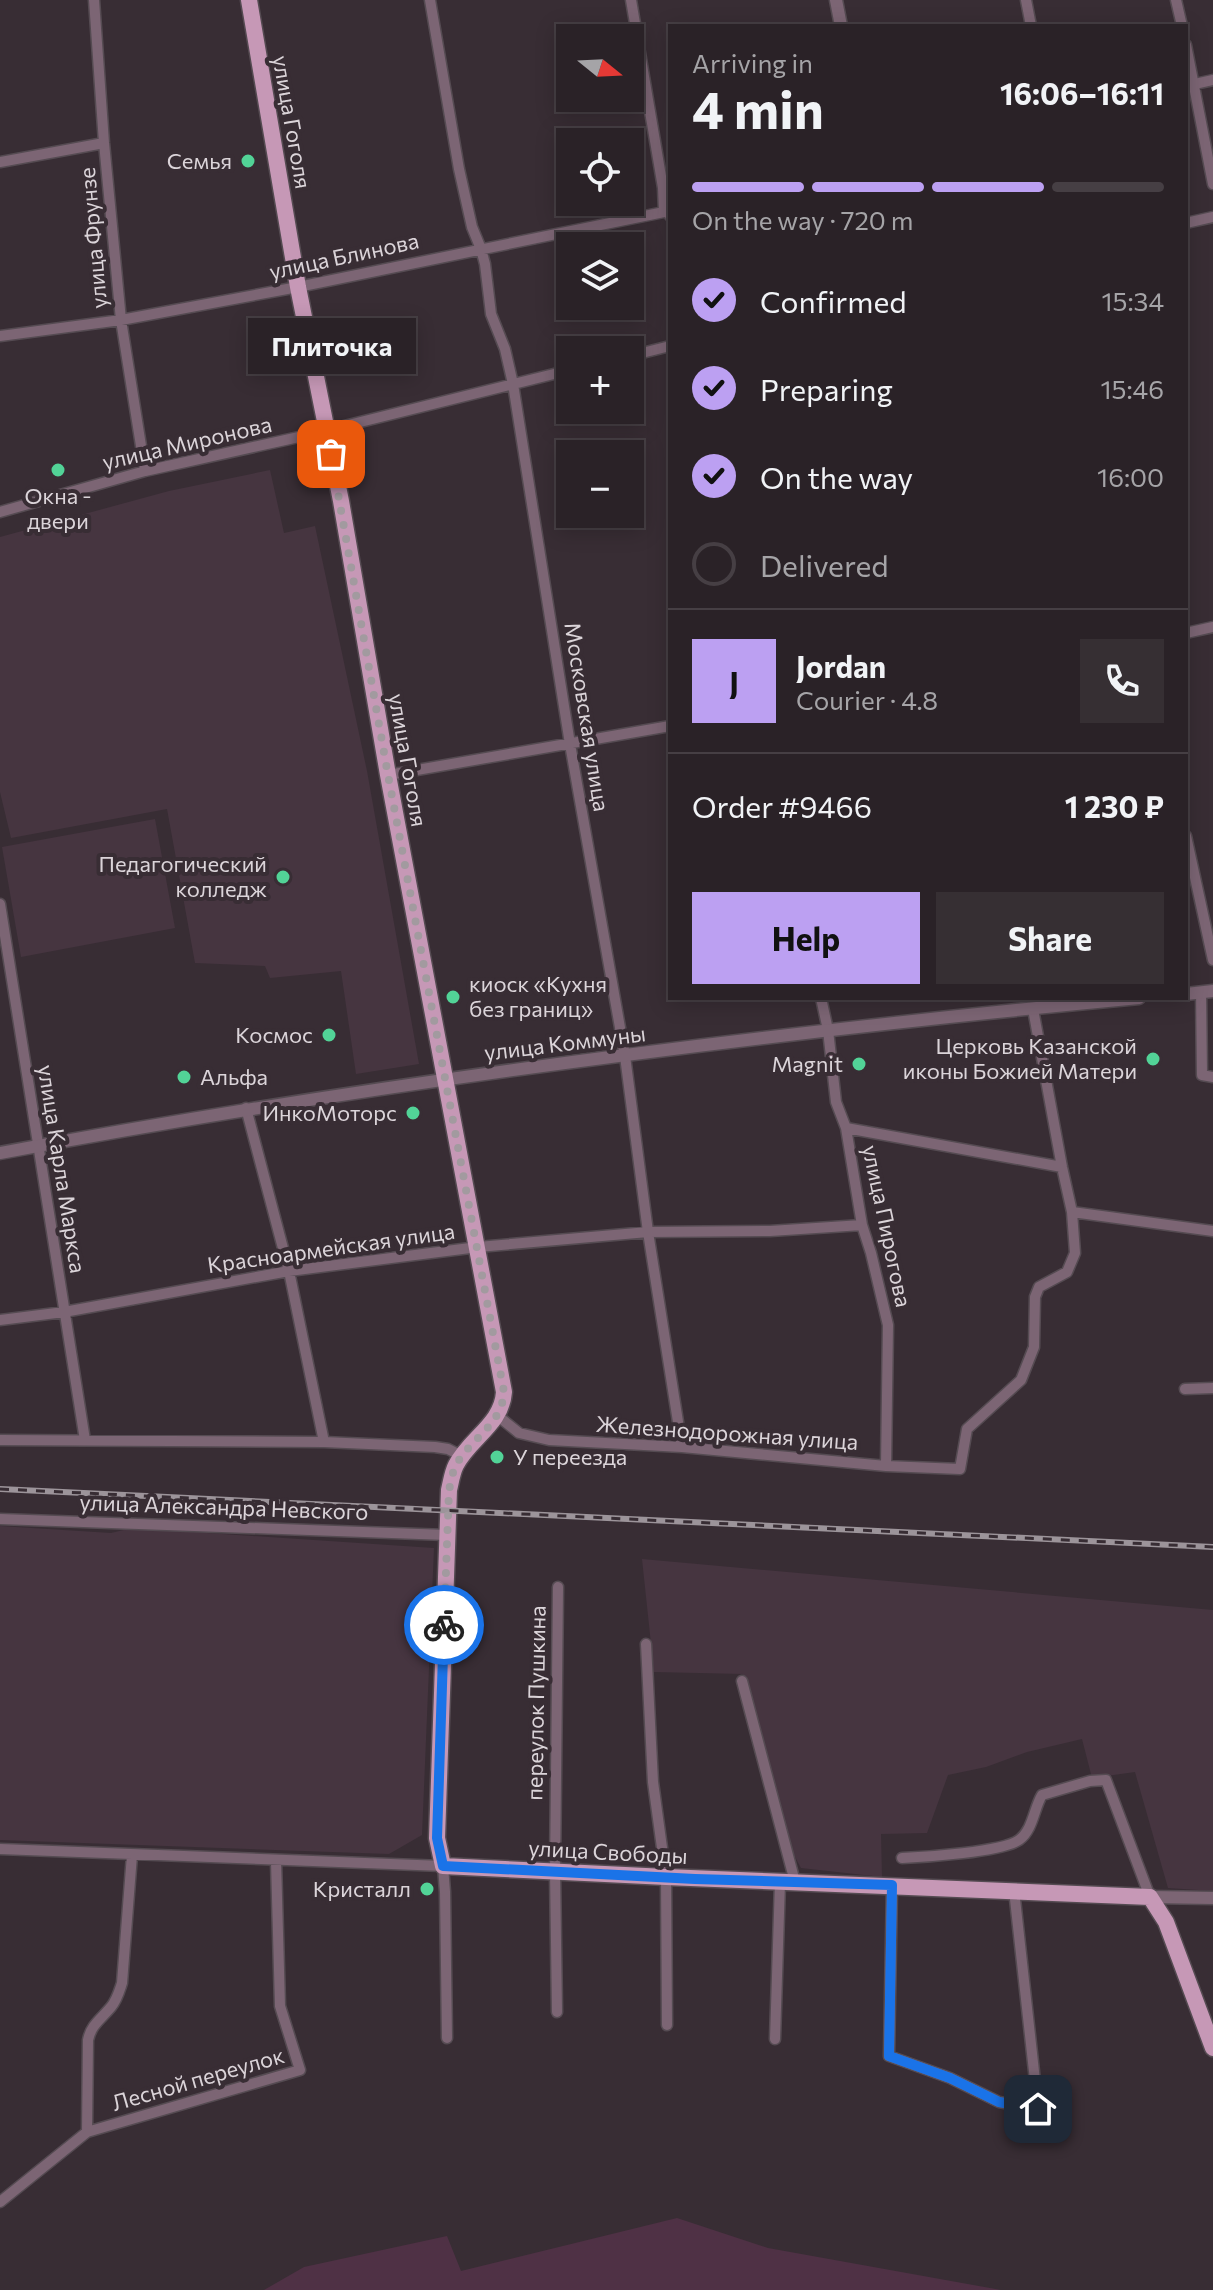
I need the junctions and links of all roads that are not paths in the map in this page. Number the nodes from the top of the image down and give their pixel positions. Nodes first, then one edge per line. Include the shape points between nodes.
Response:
1 (94, 0) edge
2 (249, 0) edge
3 (430, 0) edge
4 (631, 0) edge
5 (836, 0) edge
6 (1026, 0) edge
7 (1176, 0) edge
8 (841, 24) edge
9 (1031, 24) edge
10 (1182, 24) edge
11 (1188, 65) edge
12 (1213, 80) edge
13 (1190, 85) edge
14 (104, 143) junction
15 (0, 162) edge
16 (1213, 184) edge
17 (666, 189) edge
18 (1213, 217) edge
19 (1188, 223) edge
20 (481, 249) junction
21 (298, 287) junction
22 (121, 320) junction
23 (0, 336) edge
24 (668, 346) edge
25 (644, 352) edge
26 (556, 373) edge
27 (513, 384) junction
28 (326, 430) junction
29 (145, 471) junction
30 (0, 512) edge
31 (1213, 627) edge
32 (1188, 633) edge
33 (668, 726) edge
34 (570, 744) junction
35 (388, 775) junction
36 (1188, 845) edge
37 (0, 904) edge
38 (1213, 960) edge
39 (1207, 992) edge
40 (821, 1000) edge
41 (1096, 1000) edge
42 (1032, 1003) edge
43 (828, 1030) junction
44 (625, 1056) junction
45 (1208, 1076) edge
46 (445, 1078) junction
47 (246, 1108) junction
48 (846, 1128) junction
49 (39, 1146) junction
50 (0, 1153) edge
51 (1062, 1167) junction
52 (1072, 1212) junction
53 (862, 1225) junction
54 (1213, 1231) edge
55 (648, 1232) junction
56 (478, 1247) junction
57 (289, 1271) junction
58 (64, 1312) junction
59 (0, 1320) edge
60 (1213, 1388) edge
61 (1185, 1389) dead end
62 (498, 1416) junction
63 (0, 1440) edge
64 (85, 1440) junction
65 (324, 1442) junction
66 (682, 1447) junction
67 (462, 1456) junction
68 (886, 1466) junction
69 (0, 1519) edge
70 (447, 1535) junction
71 (558, 1587) dead end
72 (646, 1644) dead end
73 (742, 1681) dead end
74 (0, 1849) edge
75 (132, 1855) junction
76 (902, 1858) dead end
77 (276, 1861) junction
78 (443, 1866) junction
79 (555, 1872) junction
80 (666, 1877) junction
81 (788, 1882) junction
82 (892, 1885) junction
83 (1014, 1890) junction
84 (1150, 1897) junction
85 (1213, 1898) edge
86 (557, 2012) dead end
87 (667, 2025) dead end
88 (447, 2038) dead end
89 (775, 2039) dead end
90 (1213, 2048) edge
91 (1038, 2109) junction
92 (87, 2132) junction
93 (1041, 2135) dead end
94 (0, 2183) edge
95 (4, 2198) edge

1 - 14 street, улица Фрунзе
2 - 21 main road, улица Гоголя
3 - 20 street, Московская улица via 459,169
4 - 17 street
5 - 8 street
6 - 9 street
7 - 10 street
11 - 13 street
12 - 13 street
13 - 16 street
14 - 15 street
14 - 22 street, улица Фрунзе
17 - 20 street, улица Блинова via 664,212
18 - 19 street
20 - 21 street, улица Блинова
20 - 27 street, Московская улица via 491,314
21 - 22 street, улица Блинова
21 - 28 main road, улица Гоголя
22 - 23 street, улица Блинова
22 - 29 street, улица Фрунзе
24 - 25 street
26 - 27 street, улица Миронова
27 - 28 street, улица Миронова
27 - 34 street, Московская улица
28 - 29 street, улица Миронова
28 - 35 main road, улица Гоголя
29 - 30 street, улица Миронова
31 - 32 street
33 - 34 street
34 - 35 street
34 - 44 street, Московская улица
35 - 46 main road, улица Гоголя
36 - 38 street
37 - 49 street, улица Карла Маркса
39 - 45 street
40 - 43 street, улица Пирогова
41 - 42 street, улица Коммуны
42 - 43 street, улица Коммуны
42 - 51 street
43 - 44 street, улица Коммуны
43 - 48 street, улица Пирогова via 836,1102
44 - 46 street, улица Коммуны
44 - 55 street, Московская улица
46 - 47 street, улица Коммуны
46 - 56 main road, улица Гоголя
47 - 49 street, улица Коммуны
47 - 57 street
48 - 51 street
48 - 53 street, улица Пирогова
49 - 50 street, улица Коммуны
49 - 58 street, улица Карла Маркса
51 - 52 street
52 - 54 street
52 - 68 street, Железнодорожная улица via 1072,1263 1067,1272 1039,1287 1034,1347 1021,1380 967,1429 960,1469
53 - 55 street, Красноармейская улица
53 - 68 street, улица Пирогова via 888,1325
55 - 56 street, Красноармейская улица
55 - 66 street, Московская улица
56 - 57 street, Красноармейская улица
56 - 62 main road, улица Гоголя via 504,1392
57 - 58 street, Красноармейская улица
57 - 65 street
58 - 59 street, Красноармейская улица
58 - 64 street, улица Карла Маркса
60 - 61 street
62 - 66 street, Железнодорожная улица via 519,1433 540,1439
62 - 67 main road
63 - 64 street
64 - 65 street
65 - 67 street via 435,1447
66 - 68 street, Железнодорожная улица
67 - 70 main road via 452,1477
69 - 70 street, улица Александра Невского
70 - 78 main road via 437,1838
71 - 79 street, переулок Пушкина
72 - 80 street via 653,1782
73 - 81 street
74 - 75 street, улица Свободы
75 - 77 street, улица Свободы
75 - 92 street via 122,1983 88,2040
76 - 84 street via 1004,1846 1028,1830 1042,1795 1106,1780
77 - 78 street, улица Свободы
77 - 92 street, Лесной переулок via 280,2006 300,2070
78 - 79 main road, улица Свободы
78 - 88 street
79 - 80 main road, улица Свободы
79 - 86 street, переулок Пушкина
80 - 81 main road, улица Свободы
80 - 87 street
81 - 82 main road, улица Свободы
81 - 89 street
82 - 83 main road, улица Свободы
82 - 91 street via 889,2056 999,2102
83 - 84 main road, улица Свободы
83 - 91 street
84 - 85 street, улица Свободы
84 - 90 main road via 1166,1922
91 - 93 street
92 - 95 street
94 - 95 street

